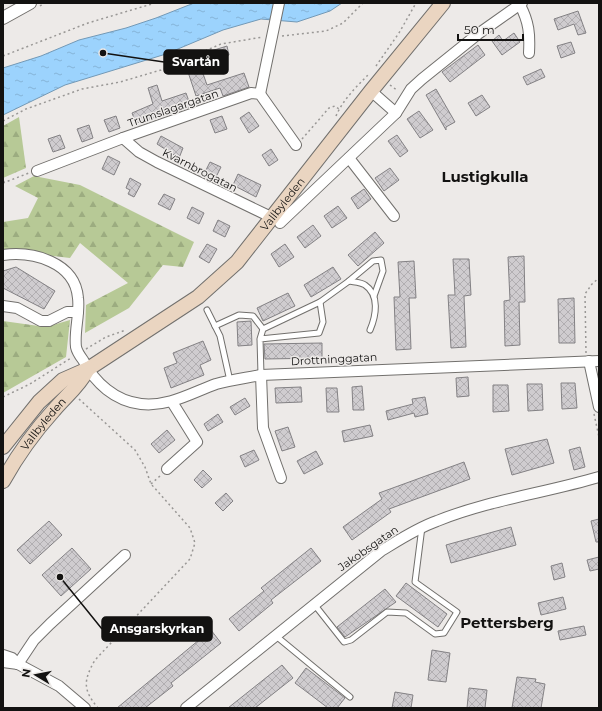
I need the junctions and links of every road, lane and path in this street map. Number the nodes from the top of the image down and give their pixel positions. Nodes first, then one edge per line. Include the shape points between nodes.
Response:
1 (30, 3) edge
2 (155, 3) edge
3 (279, 3) edge
4 (363, 3) edge
5 (416, 3) edge
6 (443, 3) edge
7 (521, 4) edge
8 (3, 18) edge
9 (271, 36) junction
10 (529, 53) dead end
11 (3, 56) edge
12 (375, 67) dead end
13 (371, 72) dead end
14 (371, 91) junction
15 (260, 94) junction
16 (396, 113) junction
17 (3, 120) edge
18 (123, 138) junction
19 (296, 145) joint
20 (348, 158) junction
21 (37, 171) joint
22 (3, 176) edge
23 (3, 183) edge
24 (394, 216) dead end
25 (275, 220) junction
26 (3, 255) edge
27 (599, 278) edge
28 (349, 281) junction
29 (374, 296) junction
30 (320, 302) junction
31 (3, 306) edge
32 (207, 310) dead end
33 (78, 312) junction
34 (215, 326) junction
35 (128, 329) dead end
36 (263, 329) junction
37 (370, 330) dead end
38 (260, 339) junction
39 (92, 345) dead end
40 (65, 361) dead end
41 (589, 361) edge
42 (88, 369) junction
43 (261, 375) junction
44 (230, 381) junction
45 (3, 397) edge
46 (77, 397) dead end
47 (172, 402) junction
48 (599, 407) edge
49 (3, 447) edge
50 (168, 469) joint
51 (599, 477) edge
52 (281, 478) dead end
53 (3, 481) edge
54 (151, 484) junction
55 (422, 527) junction
56 (125, 555) dead end
57 (314, 604) junction
58 (275, 635) junction
59 (3, 655) edge
60 (3, 662) edge
61 (18, 664) junction
62 (350, 697) dead end
63 (85, 708) edge
64 (98, 708) edge
65 (186, 708) edge

1 - 8 street
2 - 11 path via 88,23
3 - 9 street
4 - 9 path via 343,22 326,31
5 - 12 path
6 - 14 main road, Vallbyleden
7 - 10 street via 530,30
7 - 16 street via 478,34 422,79 411,89
9 - 15 street
9 - 17 path via 221,44 161,70 120,82 82,89
13 - 19 path via 339,108 329,108
14 - 16 street
14 - 25 main road, Vallbyleden
15 - 18 street, Trumslagargatan via 244,95
15 - 19 street
16 - 20 street
18 - 21 street, Trumslagargatan
18 - 25 street, Kvarnbrogatan via 145,156
20 - 24 street
20 - 25 street
21 - 23 path
22 - 23 path
25 - 42 main road, Vallbyleden via 237,262 198,297
26 - 33 street, Drottninggatan via 26,254 53,262 71,278 77,290
27 - 41 path via 585,294 586,355 580,355
28 - 29 lane via 364,284
28 - 29 lane via 373,261 381,260 383,271
28 - 30 lane
29 - 37 lane via 375,317
30 - 36 lane
30 - 38 lane via 323,322 319,333
31 - 33 street via 17,308 41,321 49,321 67,312
32 - 34 lane
33 - 42 street, Drottninggatan via 76,345
34 - 36 lane via 239,315 253,316
34 - 44 lane via 226,357
35 - 39 path
36 - 38 lane
38 - 43 lane
40 - 45 path via 30,384
41 - 43 street, Drottninggatan
41 - 48 street
42 - 47 street, Drottninggatan via 96,380 117,398 142,404
42 - 49 main road, Vallbyleden via 62,381 39,402
42 - 53 main road, Vallbyleden via 81,382 54,410 13,462
43 - 44 street, Drottninggatan
43 - 52 street via 264,428
44 - 47 street, Drottninggatan
46 - 54 path via 131,446 142,461
47 - 50 street via 197,442
50 - 54 path
51 - 55 street, Jakobsgatan via 466,510
54 - 64 path via 190,528 194,543 193,551 190,559 95,660 89,671 86,690
55 - 57 street, Jakobsgatan via 381,551
55 - 57 lane via 415,582 457,612 444,633 435,634 406,613 387,612 352,640 344,642
56 - 61 street via 34,640
57 - 58 street, Jakobsgatan
58 - 62 lane
58 - 65 street, Jakobsgatan
59 - 61 street via 12,658
60 - 61 street
61 - 63 street via 59,686

